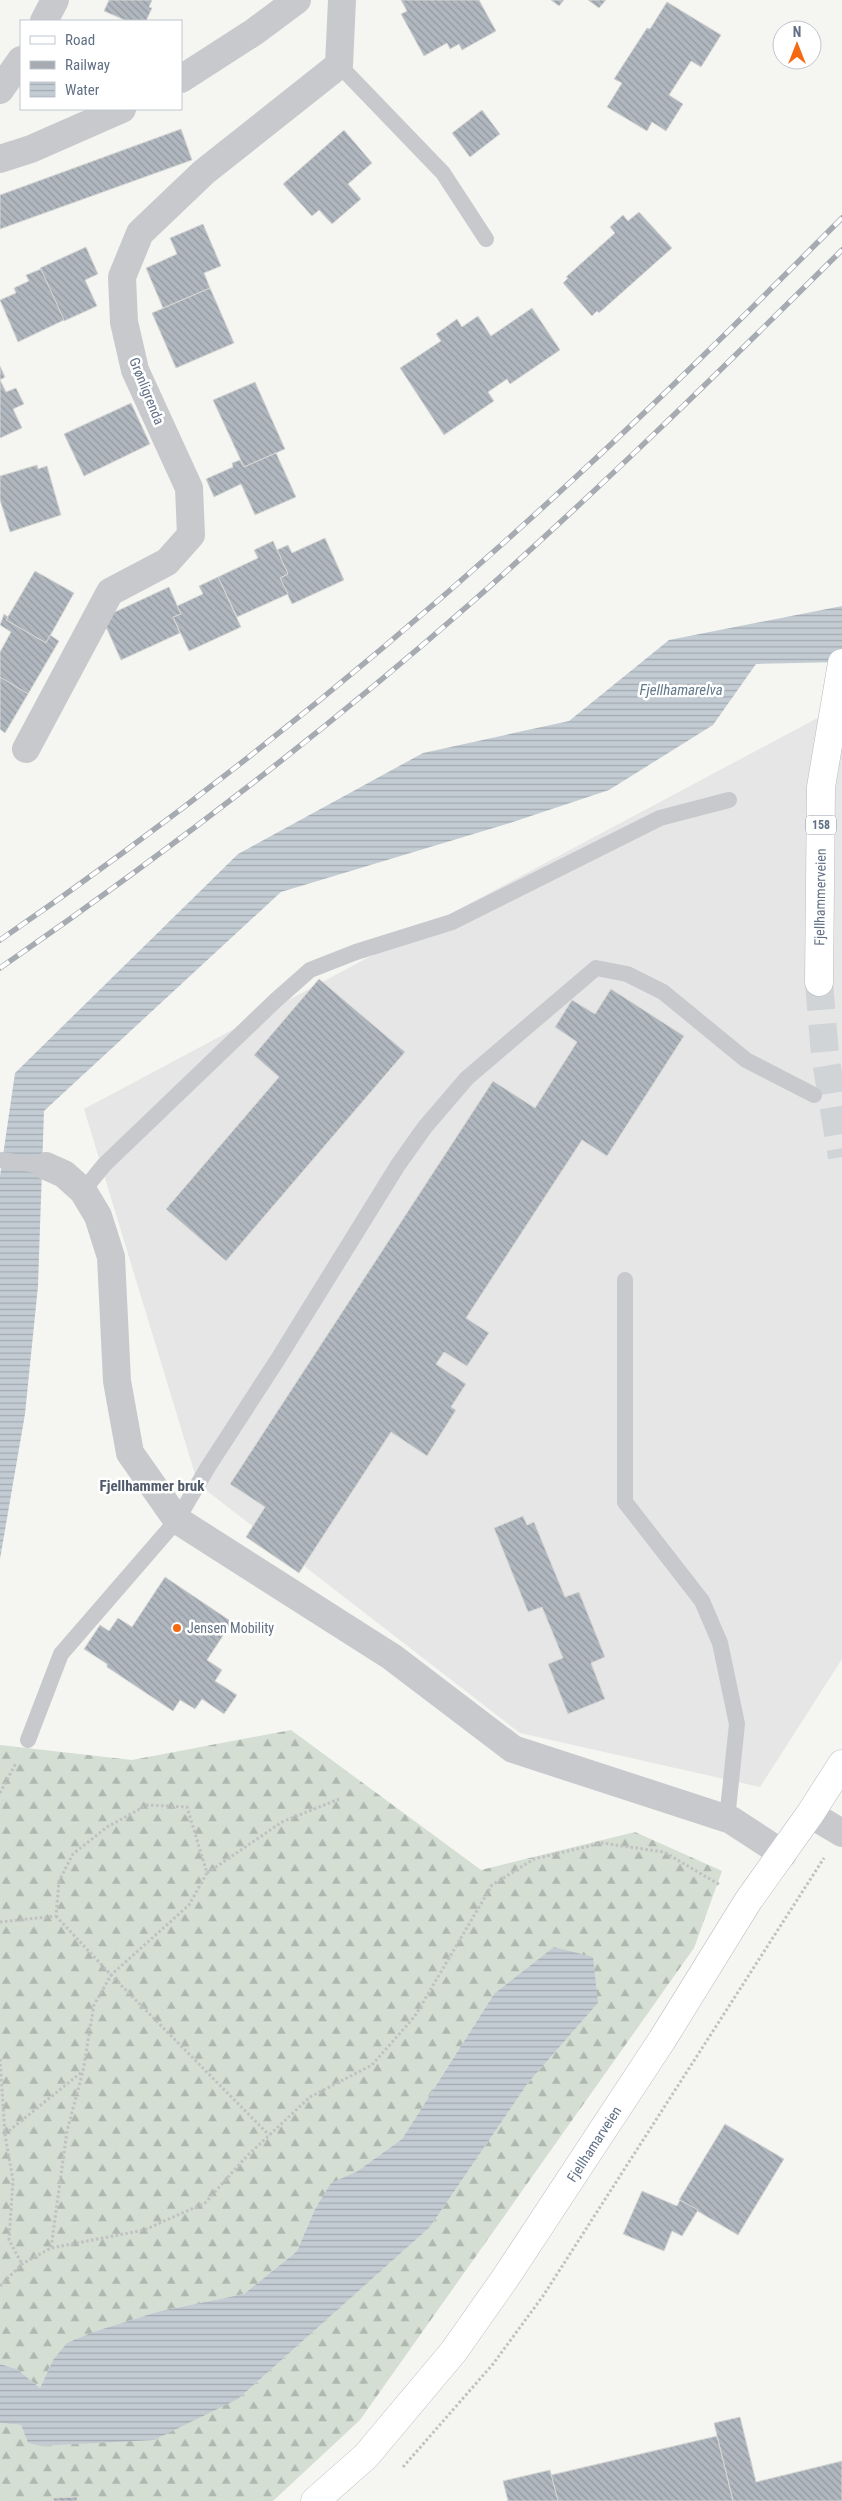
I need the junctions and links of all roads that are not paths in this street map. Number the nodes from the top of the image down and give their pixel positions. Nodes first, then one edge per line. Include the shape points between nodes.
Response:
1 (55, 0) edge
2 (297, 0) edge
3 (342, 0) edge
4 (45, 20) edge
5 (20, 61) edge
6 (339, 65) junction
7 (182, 78) edge
8 (0, 90) edge
9 (120, 110) edge
10 (0, 159) edge
11 (486, 239) dead end
12 (841, 666) edge
13 (26, 750) dead end
14 (729, 800) dead end
15 (819, 982) tunnel mouth
16 (814, 1095) dead end
17 (0, 1160) edge
18 (46, 1166) joint
19 (83, 1191) junction
20 (625, 1280) dead end
21 (177, 1520) junction
22 (28, 1740) road end
23 (842, 1764) edge
24 (810, 1814) junction
25 (727, 1819) junction
26 (842, 1833) edge
27 (783, 1854) junction
28 (315, 2501) edge

1 - 4 street
2 - 7 street
3 - 6 street
5 - 8 street
6 - 11 lane via 444,173
6 - 13 street, Grønligrenda via 204,172 140,233 122,277 124,322 135,370 189,488 191,535 166,562 110,592
9 - 10 street
12 - 15 main road, Fjellhammerveien / 158 via 821,787
14 - 19 lane via 660,818 452,922 310,970 104,1165
16 - 21 lane via 746,1060 663,992 626,974 596,968 467,1078 425,1127 398,1165
17 - 18 lane
18 - 19 street via 64,1174
19 - 21 street via 98,1216 111,1257 117,1381 130,1453
20 - 25 lane via 625,1502 702,1601 720,1644 737,1724
21 - 22 lane via 61,1654
21 - 25 street via 392,1657 513,1749
23 - 24 main road, Fjellhamarveien
24 - 26 street
24 - 27 main road, Fjellhamarveien
25 - 27 street
27 - 28 main road, Fjellhamarveien via 748,1902 646,2065 454,2351 366,2456

